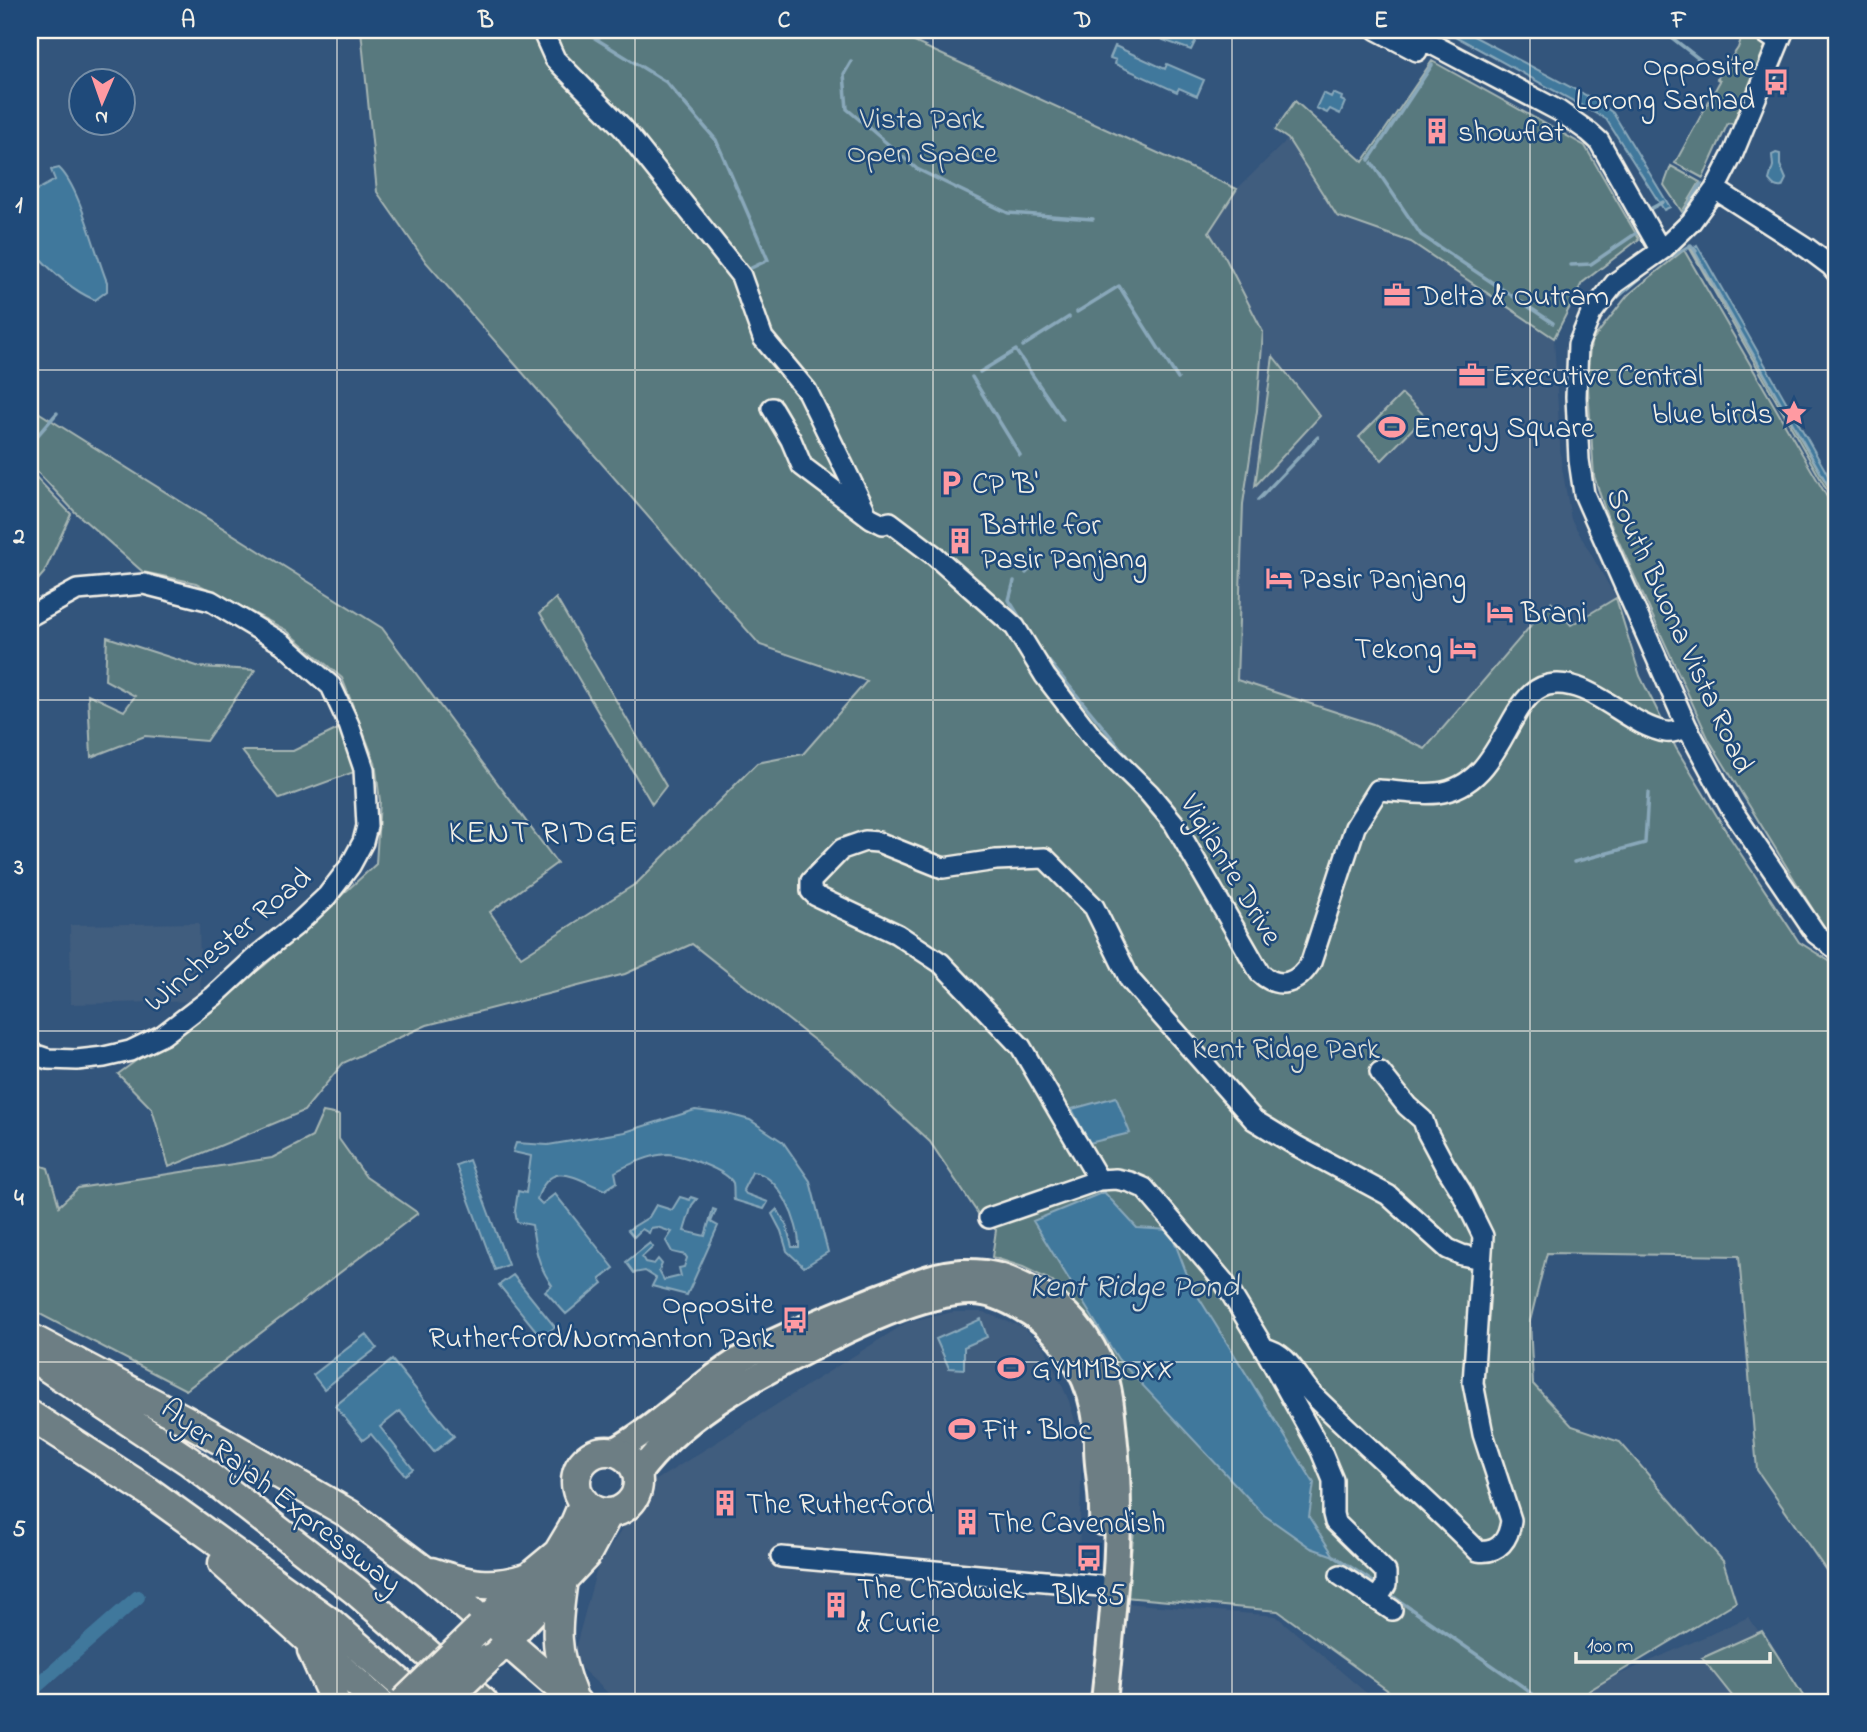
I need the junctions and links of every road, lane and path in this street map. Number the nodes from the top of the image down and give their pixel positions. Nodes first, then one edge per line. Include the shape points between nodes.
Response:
1 (542, 30) edge
2 (1377, 30) edge
3 (1405, 30) edge
4 (1773, 35) edge
5 (1434, 59) dead end
6 (1715, 189) junction
7 (1662, 249) junction
8 (1837, 273) edge
9 (772, 408) dead end
10 (866, 512) junction
11 (30, 616) edge
12 (1687, 727) junction
13 (1837, 950) edge
14 (30, 1053) edge
15 (1380, 1072) dead end
16 (1096, 1175) dead end
17 (989, 1218) dead end
18 (1481, 1259) junction
19 (30, 1338) edge
20 (1264, 1348) junction
21 (30, 1355) edge
22 (30, 1415) edge
23 (614, 1451) junction
24 (638, 1474) junction
25 (148, 1491) junction
26 (596, 1508) junction
27 (781, 1557) dead end
28 (425, 1571) junction
29 (1340, 1575) dead end
30 (529, 1577) junction
31 (563, 1579) junction
32 (1100, 1586) junction
33 (493, 1634) junction
34 (306, 1636) junction
35 (575, 1701) edge
36 (335, 1702) edge
37 (378, 1702) edge
38 (404, 1702) edge
39 (422, 1702) edge
40 (443, 1702) edge
41 (483, 1702) edge
42 (1091, 1702) edge
43 (1104, 1702) edge

1 - 10 street via 555,59 623,128 741,276 763,338 807,391
2 - 5 street
3 - 7 street via 1559,111 1589,132 1599,141
4 - 6 street, South Buona Vista Road via 1732,156
6 - 7 street, South Buona Vista Road via 1691,222
6 - 8 street
7 - 12 street, South Buona Vista Road via 1615,283 1591,314 1578,345 1578,448 1584,494
9 - 10 street via 802,466
10 - 12 street, Vigilante Drive via 918,542 1014,627 1092,737 1174,823 1260,973 1275,982 1296,981 1311,962 1355,827 1378,790 1438,793 1462,785 1492,758 1533,692 1546,685 1572,685 1666,732
11 - 14 street, Winchester Road via 76,590 144,584 211,601 283,644 331,686 349,725 364,769 367,826 351,866 327,895 163,1035 130,1051 91,1058 48,1059
12 - 13 street, South Buona Vista Road via 1730,807 1816,934
15 - 18 street via 1423,1120 1462,1192 1483,1236
16 - 18 street via 1021,1047 941,963 897,934 811,891 811,881 842,849 878,842 943,868 1045,858 1094,907 1130,980 1254,1120 1388,1195 1448,1249
17 - 20 street via 1099,1180 1137,1185 1151,1194 1224,1282
18 - 20 street via 1473,1383 1483,1434 1511,1520 1507,1538 1497,1549 1478,1551 1342,1423 1281,1354
19 - 28 highway via 268,1466 349,1514
20 - 29 street via 1333,1480 1335,1522 1386,1572 1384,1597
21 - 41 highway, Ayer Rajah Expressway via 189,1461 356,1591
22 - 25 highway
23 - 24 highway via 625,1455
23 - 26 highway via 593,1455 582,1463 577,1475 578,1489
23 - 43 main road via 750,1354 921,1280 963,1272 1003,1275 1041,1294 1067,1312 1091,1345 1106,1378 1112,1414 1118,1515
24 - 26 highway via 633,1497 620,1510
24 - 32 main road via 660,1447 710,1407 836,1335 927,1299 992,1294 1037,1317 1060,1338 1080,1371 1094,1410 1103,1508
25 - 34 highway
25 - 39 highway via 330,1622
26 - 30 highway via 573,1528 558,1553
26 - 31 highway via 586,1555
27 - 32 street
28 - 30 highway via 490,1585
28 - 33 highway
30 - 33 highway
31 - 33 highway
31 - 35 highway via 557,1649
32 - 42 main road
33 - 35 highway
33 - 38 highway, bridge
33 - 40 highway, bridge
34 - 36 highway
34 - 37 highway

